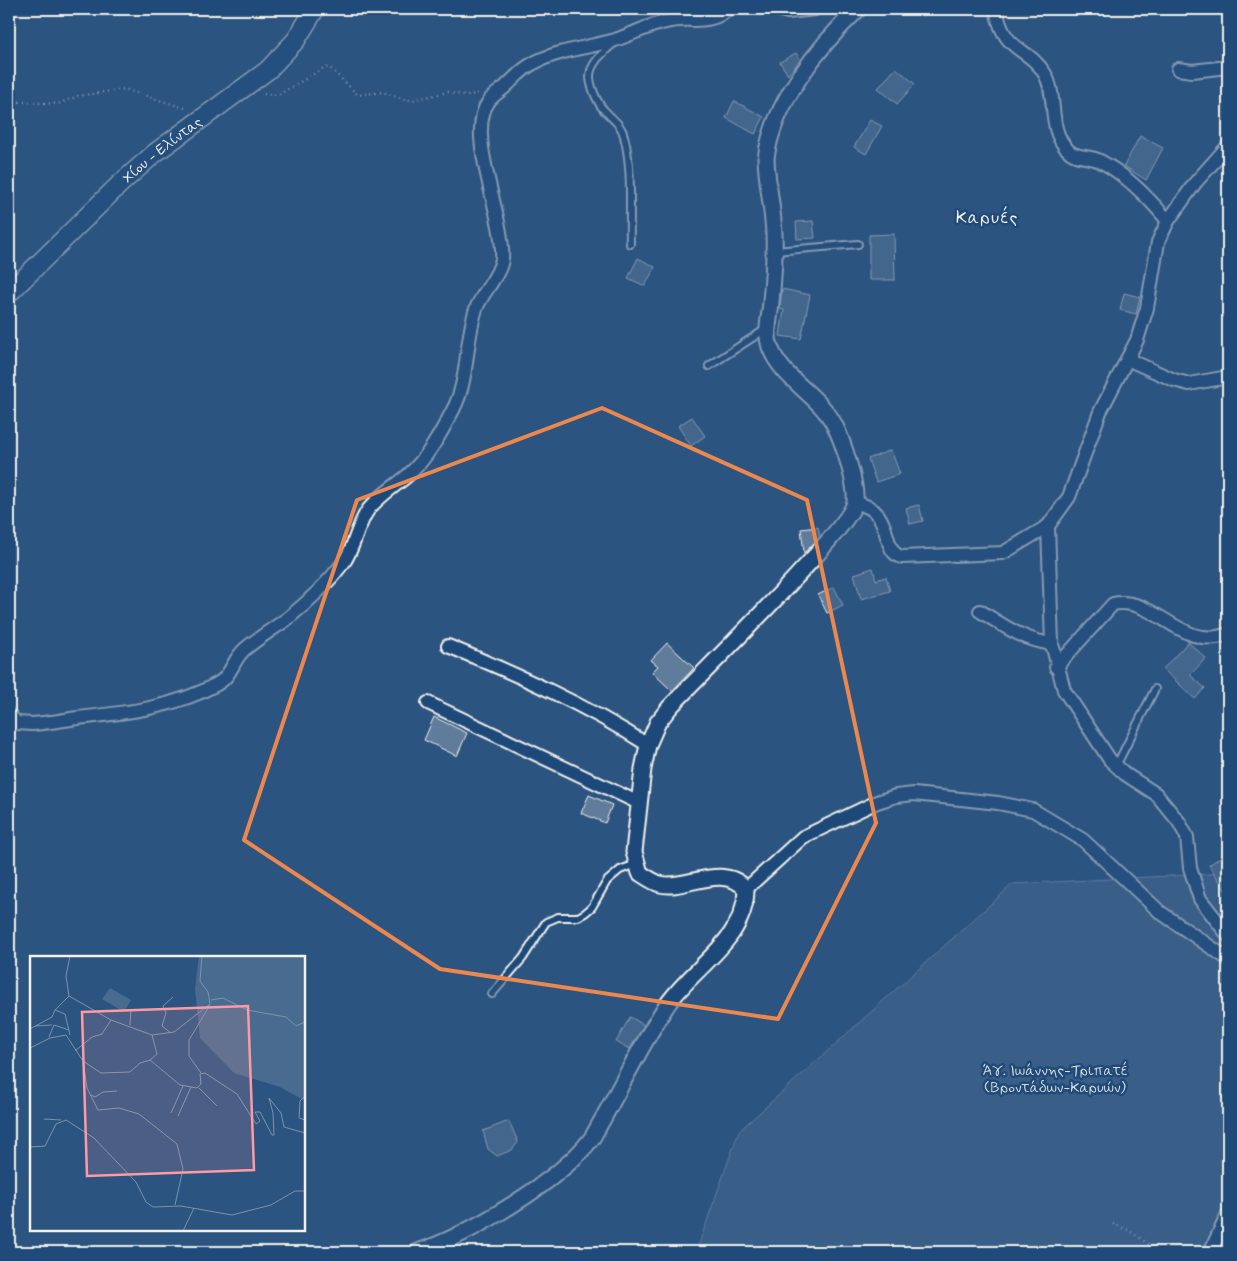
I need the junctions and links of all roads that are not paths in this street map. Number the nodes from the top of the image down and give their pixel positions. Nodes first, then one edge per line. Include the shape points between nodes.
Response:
1 (316, 9) edge
2 (730, 9) edge
3 (776, 9) edge
4 (815, 9) edge
5 (858, 9) edge
6 (996, 9) edge
7 (617, 39) junction
8 (1228, 67) edge
9 (1178, 69) dead end
10 (1228, 146) edge
11 (1168, 221) junction
12 (630, 244) dead end
13 (858, 244) dead end
14 (774, 251) junction
15 (9, 293) edge
16 (767, 328) junction
17 (1127, 359) junction
18 (708, 366) dead end
19 (1228, 377) edge
20 (855, 503) junction
21 (1048, 526) junction
22 (980, 611) dead end
23 (1228, 634) edge
24 (1052, 644) junction
25 (448, 646) dead end
26 (1056, 667) junction
27 (1155, 689) dead end
28 (428, 702) dead end
29 (9, 715) edge
30 (648, 745) junction
31 (1115, 767) junction
32 (640, 803) junction
33 (636, 864) junction
34 (746, 889) junction
35 (1228, 935) edge
36 (1228, 960) edge
37 (492, 994) dead end
38 (1228, 1214) edge
39 (418, 1252) edge
40 (1210, 1252) edge

1 - 15 main road, Χίου - Ελίντας via 283,56 253,83 155,154 121,183
2 - 7 street via 712,20 674,20
3 - 4 street via 788,12
5 - 14 street via 821,48 777,116 771,132 766,159
6 - 11 street via 1002,33 1044,74 1049,83 1057,130 1066,149 1071,154 1102,162 1136,186
7 - 12 lane via 592,66 590,76 604,112 618,123 624,136
7 - 29 street via 533,63 489,101 480,130 500,224 501,264 476,310 457,400 421,460 369,509 345,560 289,617 235,659 230,673 214,686 125,713 32,724 17,723
8 - 9 street via 1192,71
10 - 11 street
11 - 17 street via 1156,249 1147,308
13 - 14 lane
14 - 16 street
16 - 18 lane
16 - 20 street via 769,346 778,362 824,409 834,424 847,460
17 - 19 street via 1189,384
17 - 21 street via 1100,412 1069,498
20 - 21 street via 867,504 876,510 893,552 902,557 1003,553
20 - 30 street via 843,526 670,707 658,722
21 - 24 street
22 - 24 street via 1015,634
23 - 26 street via 1207,638 1186,632 1146,609 1122,602 1113,604
24 - 26 street
25 - 30 street via 602,715
26 - 31 street via 1064,690
27 - 31 lane
28 - 32 street
30 - 32 street
31 - 35 street via 1156,794 1179,822 1186,837 1190,868 1200,899
32 - 33 street via 634,852
33 - 34 street via 640,872 662,885 718,878 736,880
33 - 37 lane via 620,870 607,881 585,913 546,922 523,958
34 - 36 street via 803,837 877,802 914,794 998,803 1033,810 1083,840 1160,912
34 - 39 street via 742,916 734,931 667,1006 579,1155 490,1218
38 - 40 street

